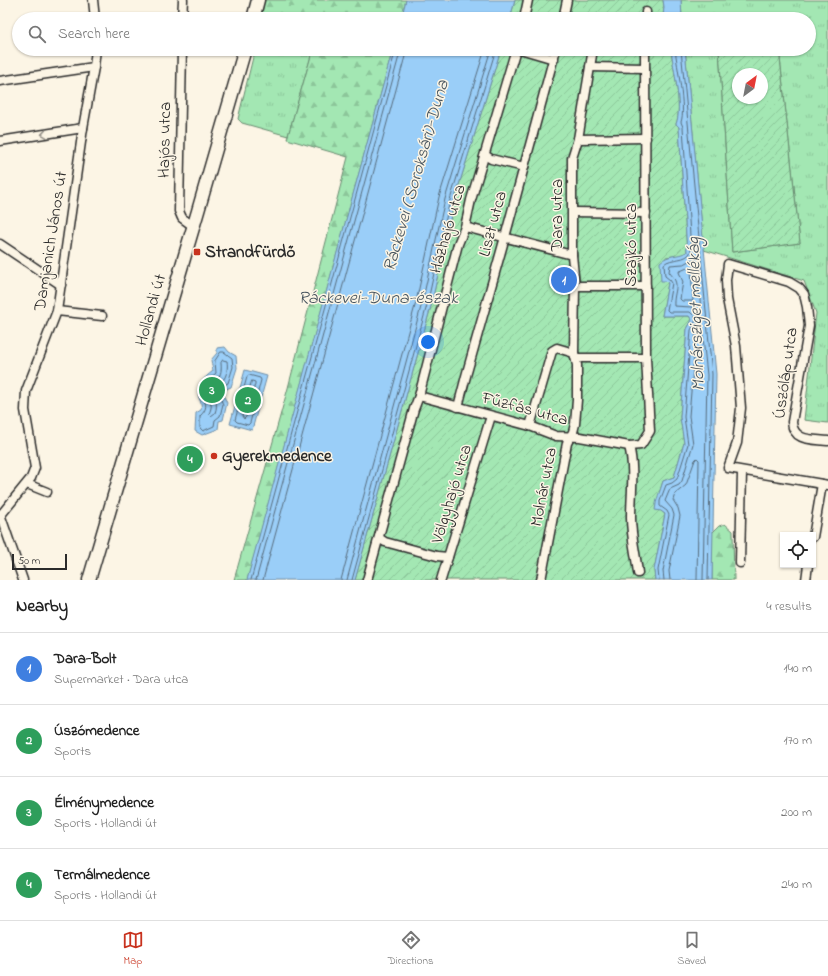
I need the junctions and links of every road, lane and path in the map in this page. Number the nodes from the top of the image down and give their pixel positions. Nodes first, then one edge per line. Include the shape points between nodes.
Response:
1 (93, 0) edge
2 (183, 0) edge
3 (258, 0) edge
4 (528, 0) edge
5 (567, 0) edge
6 (94, 12) edge
7 (182, 12) edge
8 (255, 12) edge
9 (525, 12) edge
10 (564, 12) edge
11 (95, 56) edge
12 (182, 56) edge
13 (242, 56) edge
14 (514, 56) edge
15 (544, 56) edge
16 (555, 56) edge
17 (592, 56) edge
18 (645, 56) edge
19 (554, 59) junction
20 (94, 67) junction
21 (590, 67) junction
22 (645, 68) junction
23 (0, 81) edge
24 (83, 128) junction
25 (646, 138) junction
26 (578, 139) junction
27 (0, 141) edge
28 (485, 156) junction
29 (524, 167) junction
30 (573, 212) junction
31 (646, 213) junction
32 (193, 226) junction
33 (465, 227) junction
34 (505, 237) junction
35 (0, 244) edge
36 (572, 256) junction
37 (61, 285) junction
38 (575, 286) junction
39 (646, 286) junction
40 (57, 311) junction
41 (102, 316) dead end
42 (575, 356) junction
43 (646, 358) junction
44 (419, 396) junction
45 (458, 407) junction
46 (491, 416) junction
47 (530, 426) junction
48 (570, 437) junction
49 (645, 440) joint
50 (828, 441) edge
51 (629, 446) junction
52 (742, 472) junction
53 (27, 484) junction
54 (825, 485) edge
55 (47, 492) dead end
56 (0, 515) edge
57 (814, 532) edge
58 (379, 538) junction
59 (448, 557) junction
60 (740, 563) dead end
61 (808, 568) edge
62 (638, 573) dead end
63 (23, 580) edge
64 (89, 580) edge
65 (367, 580) edge
66 (440, 580) edge
67 (541, 580) edge
68 (806, 580) edge

1 - 6 street
2 - 7 street
3 - 8 street
4 - 9 street
5 - 10 street
11 - 20 street, Damjanich János út
12 - 32 street, Hajós utca via 179,211 182,218
13 - 32 street, Hollandi út
14 - 28 street, Házhajó utca
15 - 19 street
16 - 19 street, Liszt utca
17 - 21 street, Dara utca
18 - 22 street, Szajkó utca
19 - 29 street, Liszt utca
20 - 23 street
20 - 24 street, Damjanich János út
21 - 22 street
21 - 26 street, Dara utca
22 - 25 street, Szajkó utca
24 -> 27 street
24 - 37 street, Damjanich János út
25 - 26 street
25 - 31 street, Szajkó utca
26 - 30 street, Dara utca via 572,158
28 - 29 street
28 - 33 street, Házhajó utca via 470,200
29 - 34 street, Liszt utca
30 - 31 street
30 - 36 street, Dara utca
31 - 39 street, Szajkó utca
32 - 64 street, Hollandi út
33 - 34 street
33 - 44 street, Házhajó utca via 458,244
34 - 36 street
34 - 45 street, Liszt utca
35 - 37 street
36 - 38 street, Dara utca
37 - 40 street, Damjanich János út
38 - 39 street
38 - 42 street, Dara utca
39 - 43 street, Szajkó utca
40 - 41 street
40 - 53 street, Damjanich János út via 26,391 25,410 35,468
42 - 43 street
42 - 47 street via 557,348 552,352
42 - 48 street, Molnár utca via 577,400 575,424
43 - 49 street, Szajkó utca via 650,430
44 - 45 street, Fűzfás utca
44 - 58 street, Házhajó utca
45 - 46 street, Fűzfás utca
46 - 47 street, Fűzfás utca
46 - 59 street, Völgyhajó utca
47 - 48 street, Fűzfás utca via 556,436
48 - 51 street, Fűzfás utca
48 - 67 street, Molnár utca
49 - 51 street, Fűzfás utca via 641,445
50 - 52 street, Úszóláp utca via 802,437 792,427 809,329 803,292 789,282 728,264 727,299 736,346 741,408 737,443 728,468
51 - 62 street via 632,474 631,520
52 - 54 street
52 - 60 street
53 - 55 street
53 - 56 street, Damjanich János út
54 - 57 street
56 - 63 street
58 - 59 street via 385,542
58 - 65 street, Házhajó utca
59 - 66 street, Völgyhajó utca
61 - 68 street

